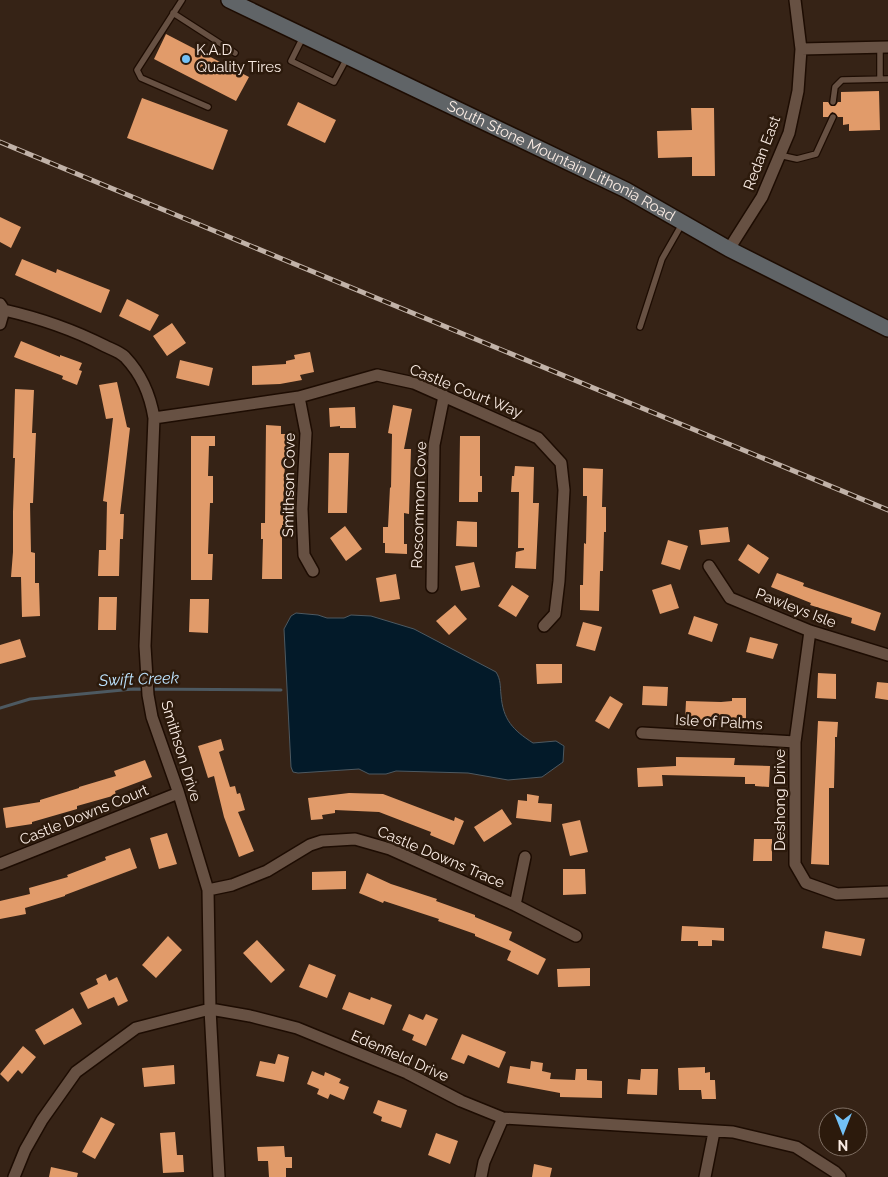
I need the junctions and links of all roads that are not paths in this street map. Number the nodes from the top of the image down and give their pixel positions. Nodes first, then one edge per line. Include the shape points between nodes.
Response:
1 (182, 0) edge
2 (229, 0) edge
3 (795, 0) edge
4 (173, 13) junction
5 (304, 36) junction
6 (884, 47) edge
7 (801, 48) junction
8 (235, 53) dead end
9 (348, 56) junction
10 (880, 79) junction
11 (888, 79) edge
12 (833, 102) dead end
13 (208, 107) dead end
14 (833, 117) dead end
15 (779, 155) junction
16 (683, 222) junction
17 (729, 248) junction
18 (2, 307) edge
19 (0, 324) edge
20 (640, 326) dead end
21 (888, 329) edge
22 (444, 396) junction
23 (299, 397) junction
24 (154, 418) junction
25 (709, 566) dead end
26 (313, 571) dead end
27 (432, 587) dead end
28 (544, 626) dead end
29 (810, 631) junction
30 (888, 655) edge
31 (642, 733) dead end
32 (795, 742) junction
33 (178, 791) junction
34 (525, 857) dead end
35 (0, 864) edge
36 (208, 890) junction
37 (888, 892) edge
38 (515, 905) junction
39 (576, 936) dead end
40 (210, 1009) junction
41 (503, 1118) junction
42 (714, 1132) junction
43 (14, 1177) edge
44 (219, 1177) edge
45 (481, 1177) edge
46 (705, 1177) edge
47 (840, 1177) edge

1 - 4 lane
2 - 5 main road, South Stone Mountain Lithonia Road
3 - 7 street, Redan East
4 - 8 lane
4 - 13 lane via 137,70 141,78
5 - 9 main road, South Stone Mountain Lithonia Road
5 - 9 lane via 291,61 334,82
6 - 7 street
6 - 10 lane
7 - 15 street, Redan East via 798,92 789,133
9 - 16 main road, South Stone Mountain Lithonia Road via 626,190
10 - 11 lane
10 - 12 lane via 842,80 835,88
14 - 15 lane via 816,154 797,159
15 - 17 street, Redan East via 762,197
16 - 17 main road, South Stone Mountain Lithonia Road
16 - 20 lane via 662,259
17 - 21 main road, South Stone Mountain Lithonia Road
18 - 19 street
18 - 24 street, Smithson Drive via 80,333 123,355 142,380
22 - 23 street, Castle Court Way via 414,382 377,374
22 - 27 street, Roscommon Cove via 434,445
22 - 28 street, Castle Court Way via 538,438 560,463 564,490 559,581 555,614
23 - 24 street, Castle Court Way
23 - 26 street, Smithson Cove via 306,433 302,509 304,555
24 - 33 street, Smithson Drive via 145,646 148,695 152,717
25 - 29 street, Pawleys Isle via 730,598
29 - 30 street, Pawleys Isle
29 - 32 street, Deshong Drive
31 - 32 street, Isle of Palms
32 - 37 street, Deshong Drive via 794,864 806,883 837,894
33 - 35 street, Castle Downs Court
33 - 36 street, Smithson Drive
34 - 38 street
36 - 38 street, Castle Downs Trace via 232,885 267,871 310,845 355,839 390,849
36 - 40 street, Smithson Drive
38 - 39 street, Castle Downs Trace
40 - 41 street, Edenfield Drive via 297,1028 407,1073
40 - 43 street, Edenfield Drive via 136,1028 76,1072 42,1120
40 - 44 street, Smithson Drive
41 - 42 street, Edenfield Drive
41 - 45 street
42 - 46 street
42 - 47 street, Edenfield Drive via 733,1132 796,1147

